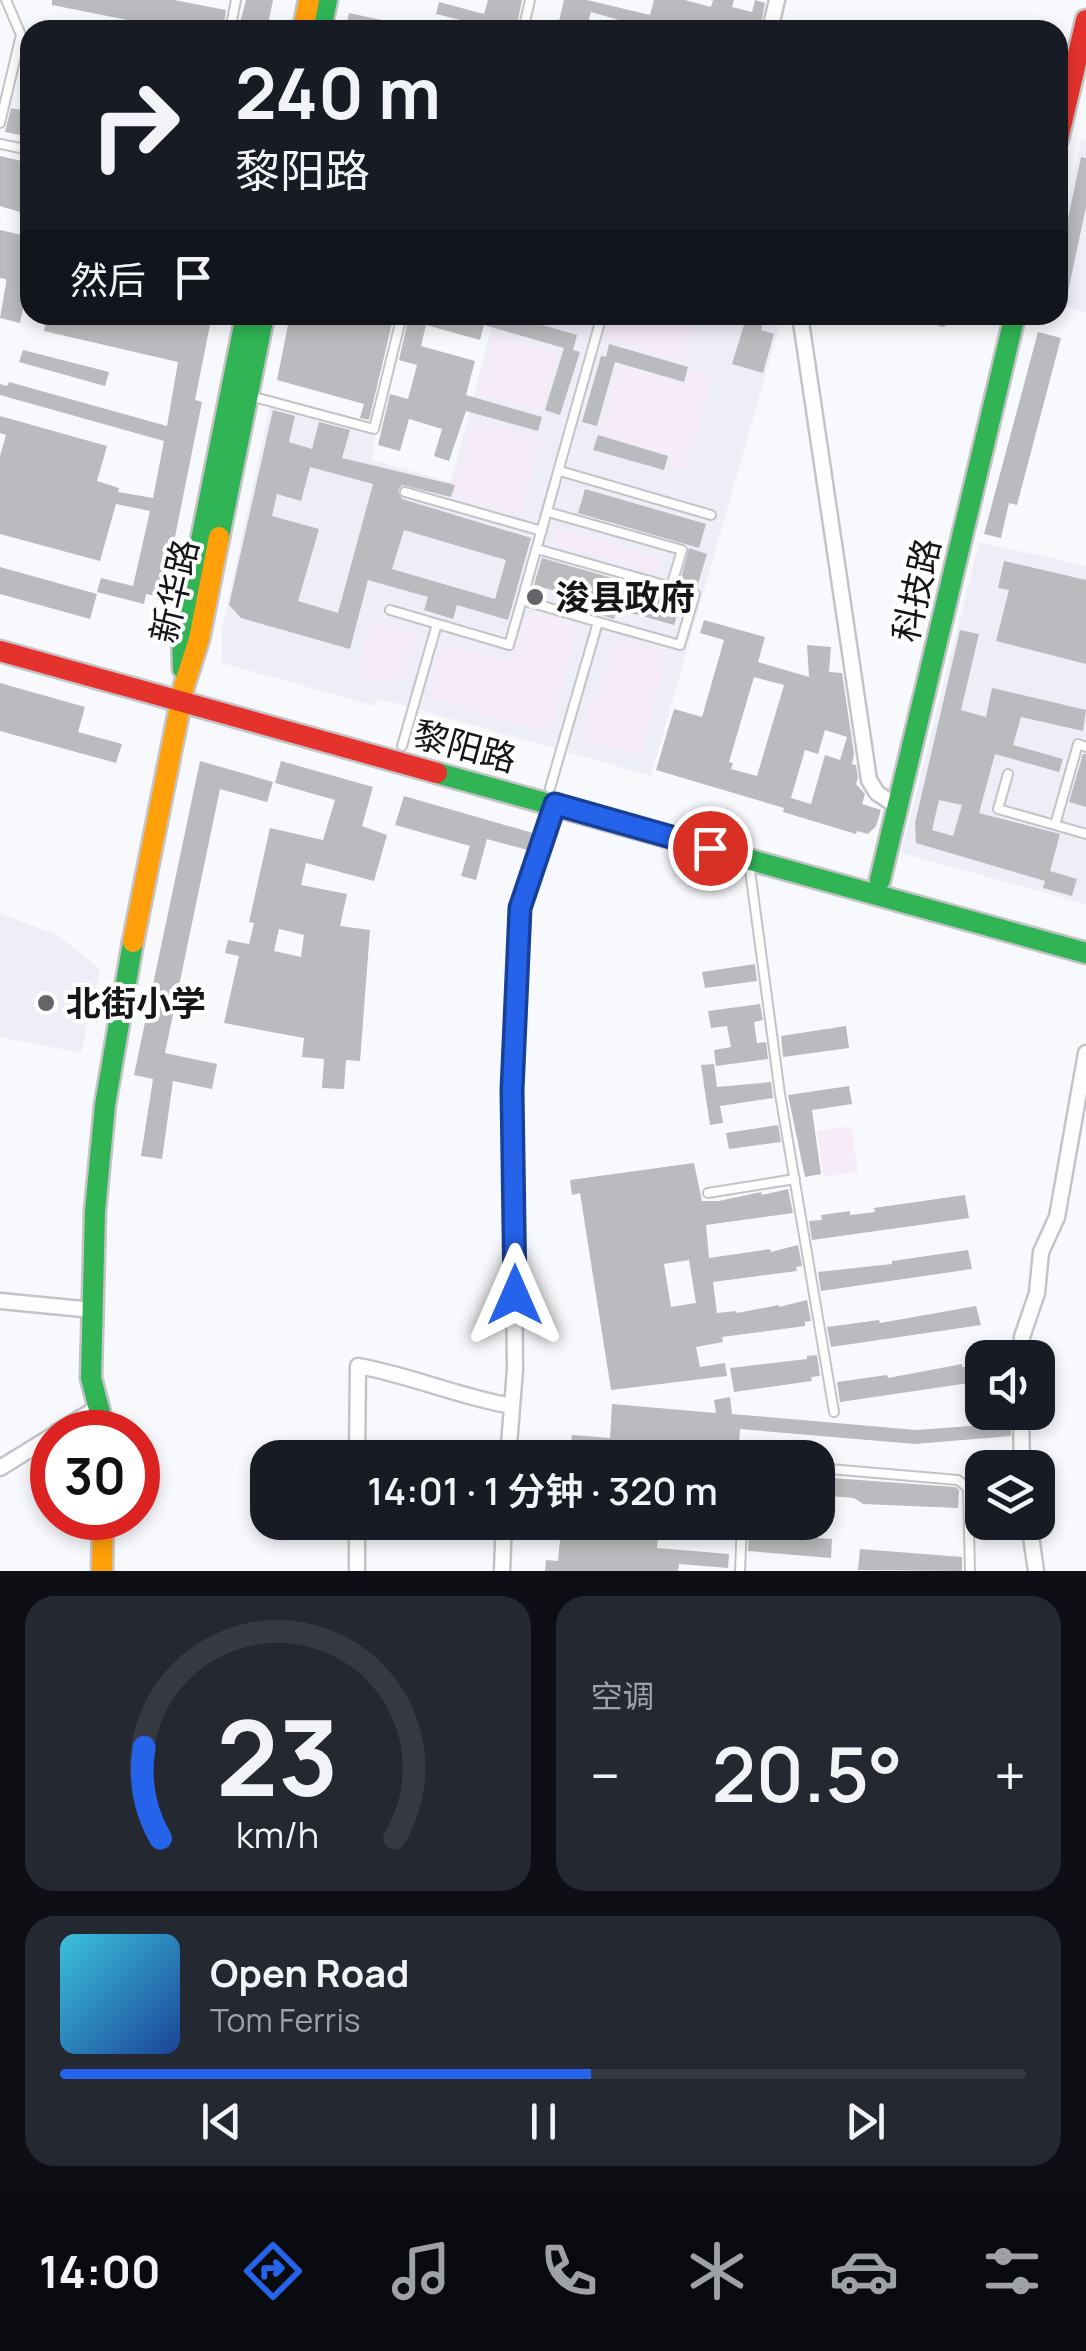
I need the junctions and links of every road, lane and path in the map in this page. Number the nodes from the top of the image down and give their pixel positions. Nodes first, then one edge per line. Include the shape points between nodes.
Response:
1 (6, 0) edge
2 (1086, 20) edge
3 (19, 28) joint
4 (20, 32) edge
5 (20, 39) edge
6 (1068, 96) edge
7 (0, 123) edge
8 (244, 325) edge
9 (262, 325) edge
10 (400, 325) edge
11 (599, 325) edge
12 (801, 325) edge
13 (1014, 325) edge
14 (248, 395) junction
15 (560, 471) junction
16 (405, 492) dead end
17 (548, 512) junction
18 (711, 514) dead end
19 (542, 532) junction
20 (537, 548) junction
21 (671, 588) junction
22 (522, 600) junction
23 (390, 610) dead end
24 (598, 622) junction
25 (437, 624) junction
26 (0, 635) edge
27 (0, 650) edge
28 (182, 693) junction
29 (402, 746) junction
30 (1086, 747) edge
31 (1008, 774) dead end
32 (552, 796) junction
33 (898, 807) junction
34 (1055, 825) junction
35 (1086, 834) edge
36 (748, 858) junction
37 (880, 880) junction
38 (1086, 937) edge
39 (1086, 953) edge
40 (1086, 1052) edge
41 (795, 1179) junction
42 (708, 1193) dead end
43 (0, 1300) edge
44 (93, 1310) junction
45 (1022, 1340) edge
46 (512, 1406) junction
47 (99, 1407) junction
48 (94, 1410) edge
49 (100, 1410) edge
50 (834, 1412) dead end
51 (357, 1440) edge
52 (509, 1440) edge
53 (30, 1449) edge
54 (0, 1468) edge
55 (835, 1469) edge
56 (103, 1540) edge
57 (357, 1540) edge
58 (503, 1540) edge
59 (741, 1540) edge
60 (1032, 1540) edge
61 (102, 1571) edge
62 (356, 1571) edge
63 (502, 1571) edge
64 (740, 1571) edge
65 (970, 1571) edge
66 (1036, 1571) edge

1 - 3 lane
2 - 6 main road
3 - 4 lane
5 - 7 lane
8 - 28 main road, 新华路 via 182,635
9 - 14 main road, 新华路
10 - 14 lane via 374,429
11 - 15 lane
12 - 33 street via 869,780
13 - 33 main road, 科技路
14 - 28 main road, 新华路
15 - 17 lane
15 - 18 lane
16 - 19 lane
17 - 19 lane
17 - 21 lane via 682,550
19 - 20 lane
20 - 21 lane
20 - 22 lane
21 - 24 lane via 695,594 680,646
22 - 24 lane
22 - 25 lane via 509,644
23 - 25 lane
24 - 32 lane
25 - 29 lane
26 - 28 main road, 黎阳路
27 - 28 main road, 黎阳路
28 - 29 main road, 黎阳路
28 - 32 main road, 黎阳路
28 - 44 main road via 105,1105
29 - 32 main road, 黎阳路
30 - 34 lane via 1078,744
31 - 34 lane via 998,809
32 - 36 main road, 黎阳路
32 - 37 main road, 黎阳路
32 - 46 street via 520,908 512,1090
33 - 37 main road, 科技路
34 - 35 lane
36 - 39 main road, 黎阳路
36 - 41 lane
37 - 38 main road, 黎阳路
40 - 45 street via 1057,1217 1040,1252 1037,1294
41 - 42 lane
41 - 50 lane
43 - 44 street
44 - 47 main road via 91,1378
46 - 51 street via 358,1366
46 - 52 street
47 - 48 street
47 - 49 main road
53 - 54 street
55 - 65 lane via 958,1480 968,1488
56 - 61 main road
57 - 62 street
58 - 63 street
59 - 64 lane
60 - 66 street

